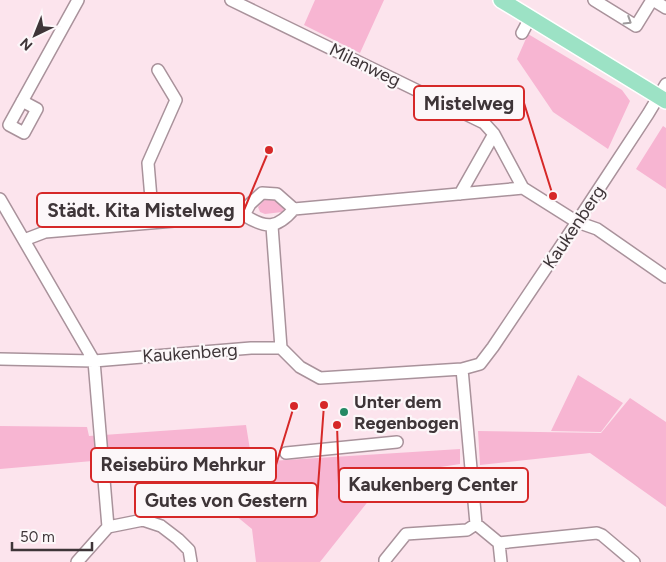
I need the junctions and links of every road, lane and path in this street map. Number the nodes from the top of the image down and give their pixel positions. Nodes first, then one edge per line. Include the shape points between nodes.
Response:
1 (78, 0) edge
2 (231, 0) edge
3 (501, 0) edge
4 (594, 0) edge
5 (652, 0) edge
6 (666, 8) edge
7 (530, 18) junction
8 (522, 33) dead end
9 (158, 70) dead end
10 (664, 94) edge
11 (22, 101) dead end
12 (494, 134) junction
13 (523, 188) junction
14 (460, 194) junction
15 (0, 199) edge
16 (294, 209) junction
17 (244, 215) junction
18 (153, 222) junction
19 (577, 222) junction
20 (272, 226) junction
21 (24, 240) junction
22 (666, 277) edge
23 (281, 348) junction
24 (0, 359) edge
25 (94, 361) junction
26 (462, 369) junction
27 (397, 442) dead end
28 (286, 453) dead end
29 (476, 524) junction
30 (108, 527) junction
31 (499, 544) junction
32 (77, 562) edge
33 (190, 562) edge
34 (385, 562) edge
35 (501, 562) edge
36 (634, 562) edge

1 - 11 street
2 - 12 street, Milanweg via 477,118
3 - 7 main road
4 -> 5 street via 636,26
5 - 6 street
7 - 8 street
7 - 10 main road
9 - 18 street via 176,100 148,163
10 - 19 street, Kaukenberg
12 - 13 street, Milanweg
12 - 14 street
13 - 14 street
13 - 19 street
14 - 16 street
15 - 21 street
16 - 17 street via 277,194 262,193
16 - 20 street via 284,220
17 - 18 street
17 - 20 street via 257,223
18 - 21 street via 45,232
19 - 22 street via 596,229
19 - 26 street, Kaukenberg via 480,364
20 - 23 street
21 - 25 street
23 - 25 street, Kaukenberg
23 - 26 street, Kaukenberg via 300,367 320,378
24 - 25 street, Kaukenberg
25 - 30 street
26 - 29 street
27 - 28 street
29 - 31 street
29 - 34 street via 468,530 406,534
30 - 32 street
30 - 33 street via 143,520 161,526 189,550
31 - 35 street
31 - 36 street via 597,533

